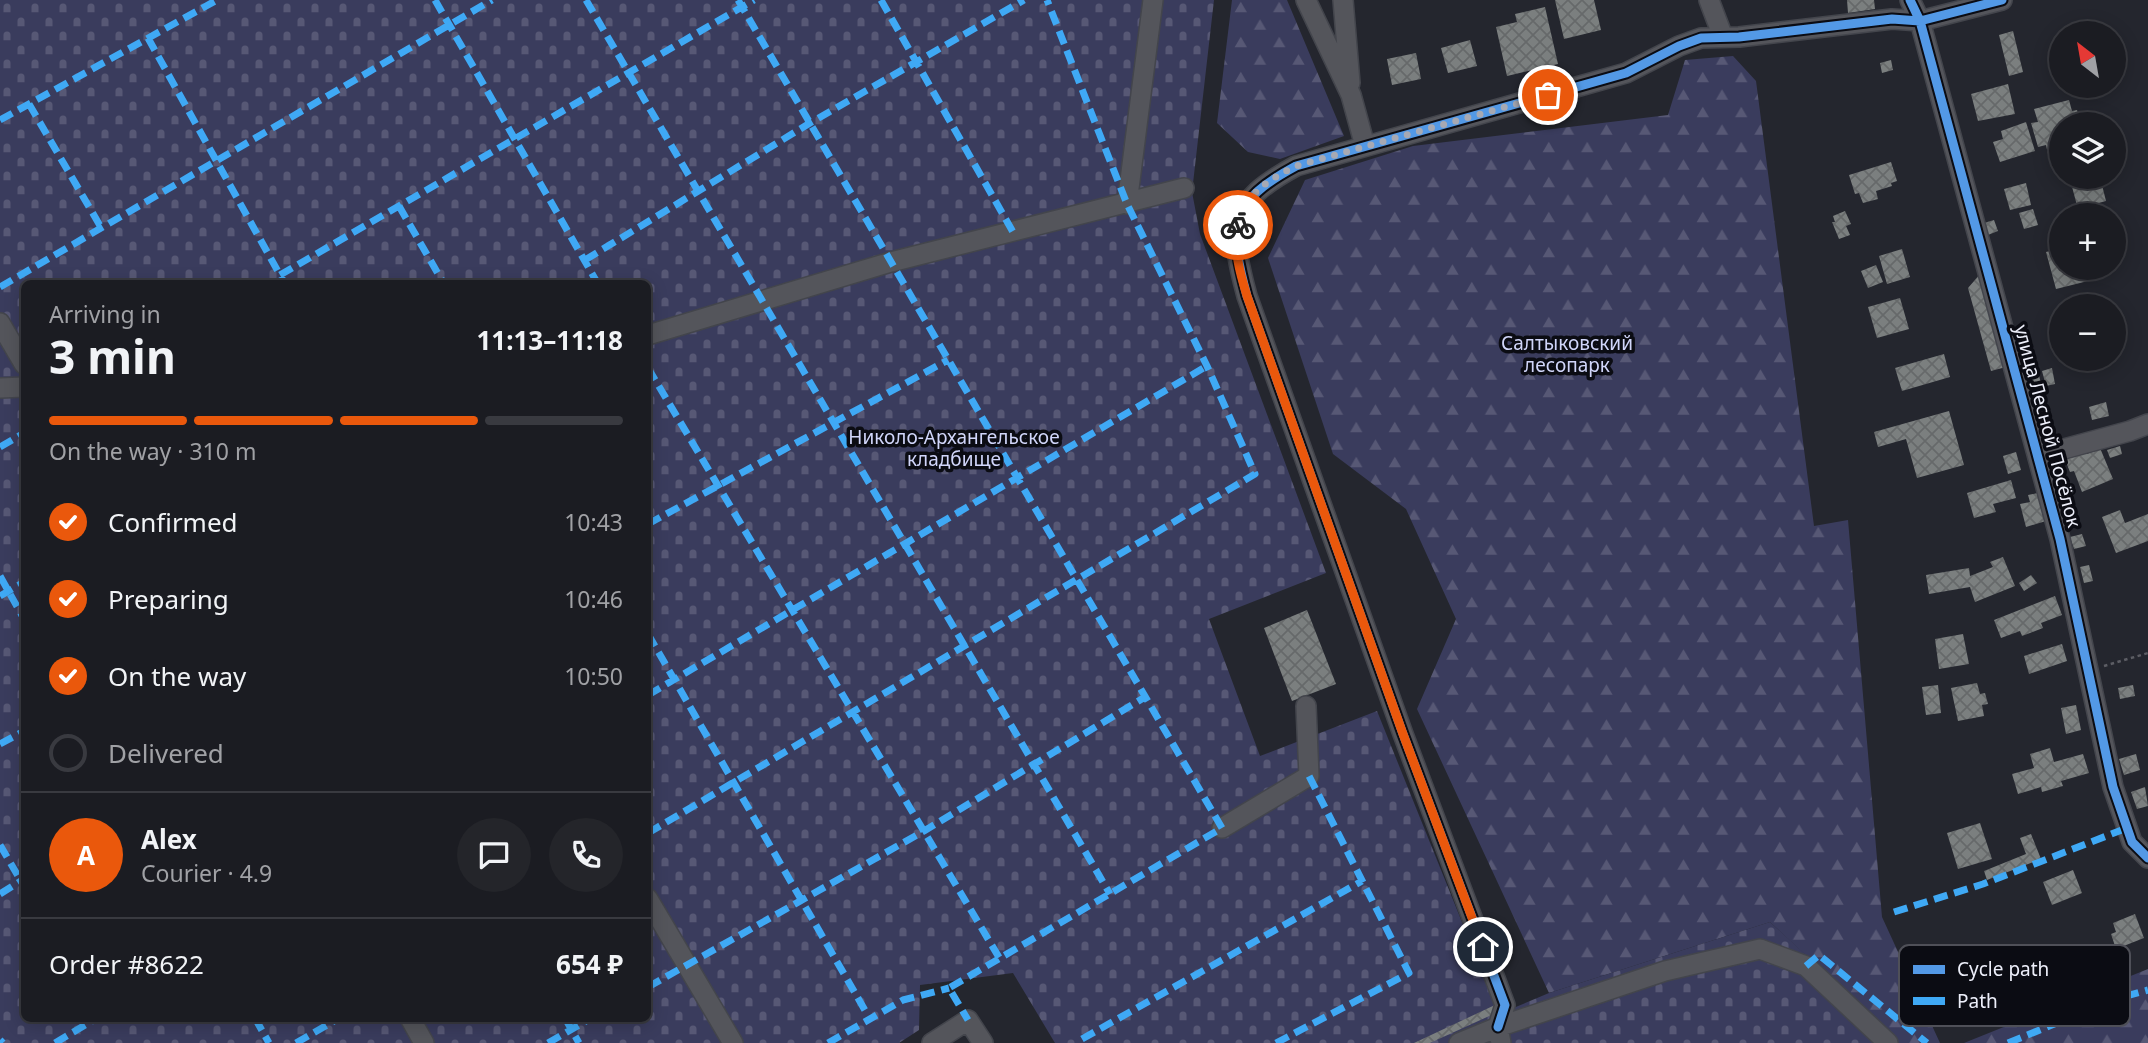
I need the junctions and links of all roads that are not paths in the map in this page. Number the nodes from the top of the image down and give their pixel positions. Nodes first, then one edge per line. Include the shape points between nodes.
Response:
1 (1153, 0) edge
2 (1306, 0) edge
3 (1343, 0) edge
4 (1709, 0) edge
5 (1910, 0) edge
6 (2002, 0) edge
7 (1920, 22) junction
8 (1723, 37) junction
9 (1351, 95) junction
10 (1365, 146) junction
11 (1184, 188) dead end
12 (1127, 204) junction
13 (0, 323) edge
14 (651, 334) edge
15 (21, 359) edge
16 (21, 387) edge
17 (0, 388) edge
18 (2148, 424) edge
19 (2038, 456) junction
20 (1306, 706) dead end
21 (1222, 828) dead end
22 (2148, 858) edge
23 (651, 904) edge
24 (412, 1022) edge
25 (1500, 1035) edge
26 (424, 1043) edge
27 (733, 1043) edge
28 (932, 1043) edge
29 (983, 1043) edge
30 (1459, 1043) edge
31 (1888, 1043) edge

1 - 12 street
2 - 9 street
3 - 9 street
4 - 8 street
5 - 7 street, улица Лесной Посёлок
6 - 7 street
7 - 8 street via 1892,19
7 - 19 street, улица Лесной Посёлок
8 - 10 street via 1701,38 1626,72
9 - 10 street
10 - 25 street via 1296,166 1251,196 1240,212 1238,264 1394,708 1505,1005
11 - 12 street
12 - 14 street via 891,262
13 - 15 street
16 - 17 street
18 - 19 street
19 - 22 street, улица Лесной Посёлок via 2113,787 2132,842
20 - 21 street via 1309,776
23 - 27 street
24 - 26 street
25 - 30 street
25 - 31 street via 1665,971 1760,949 1806,966
28 - 29 street via 968,1020

